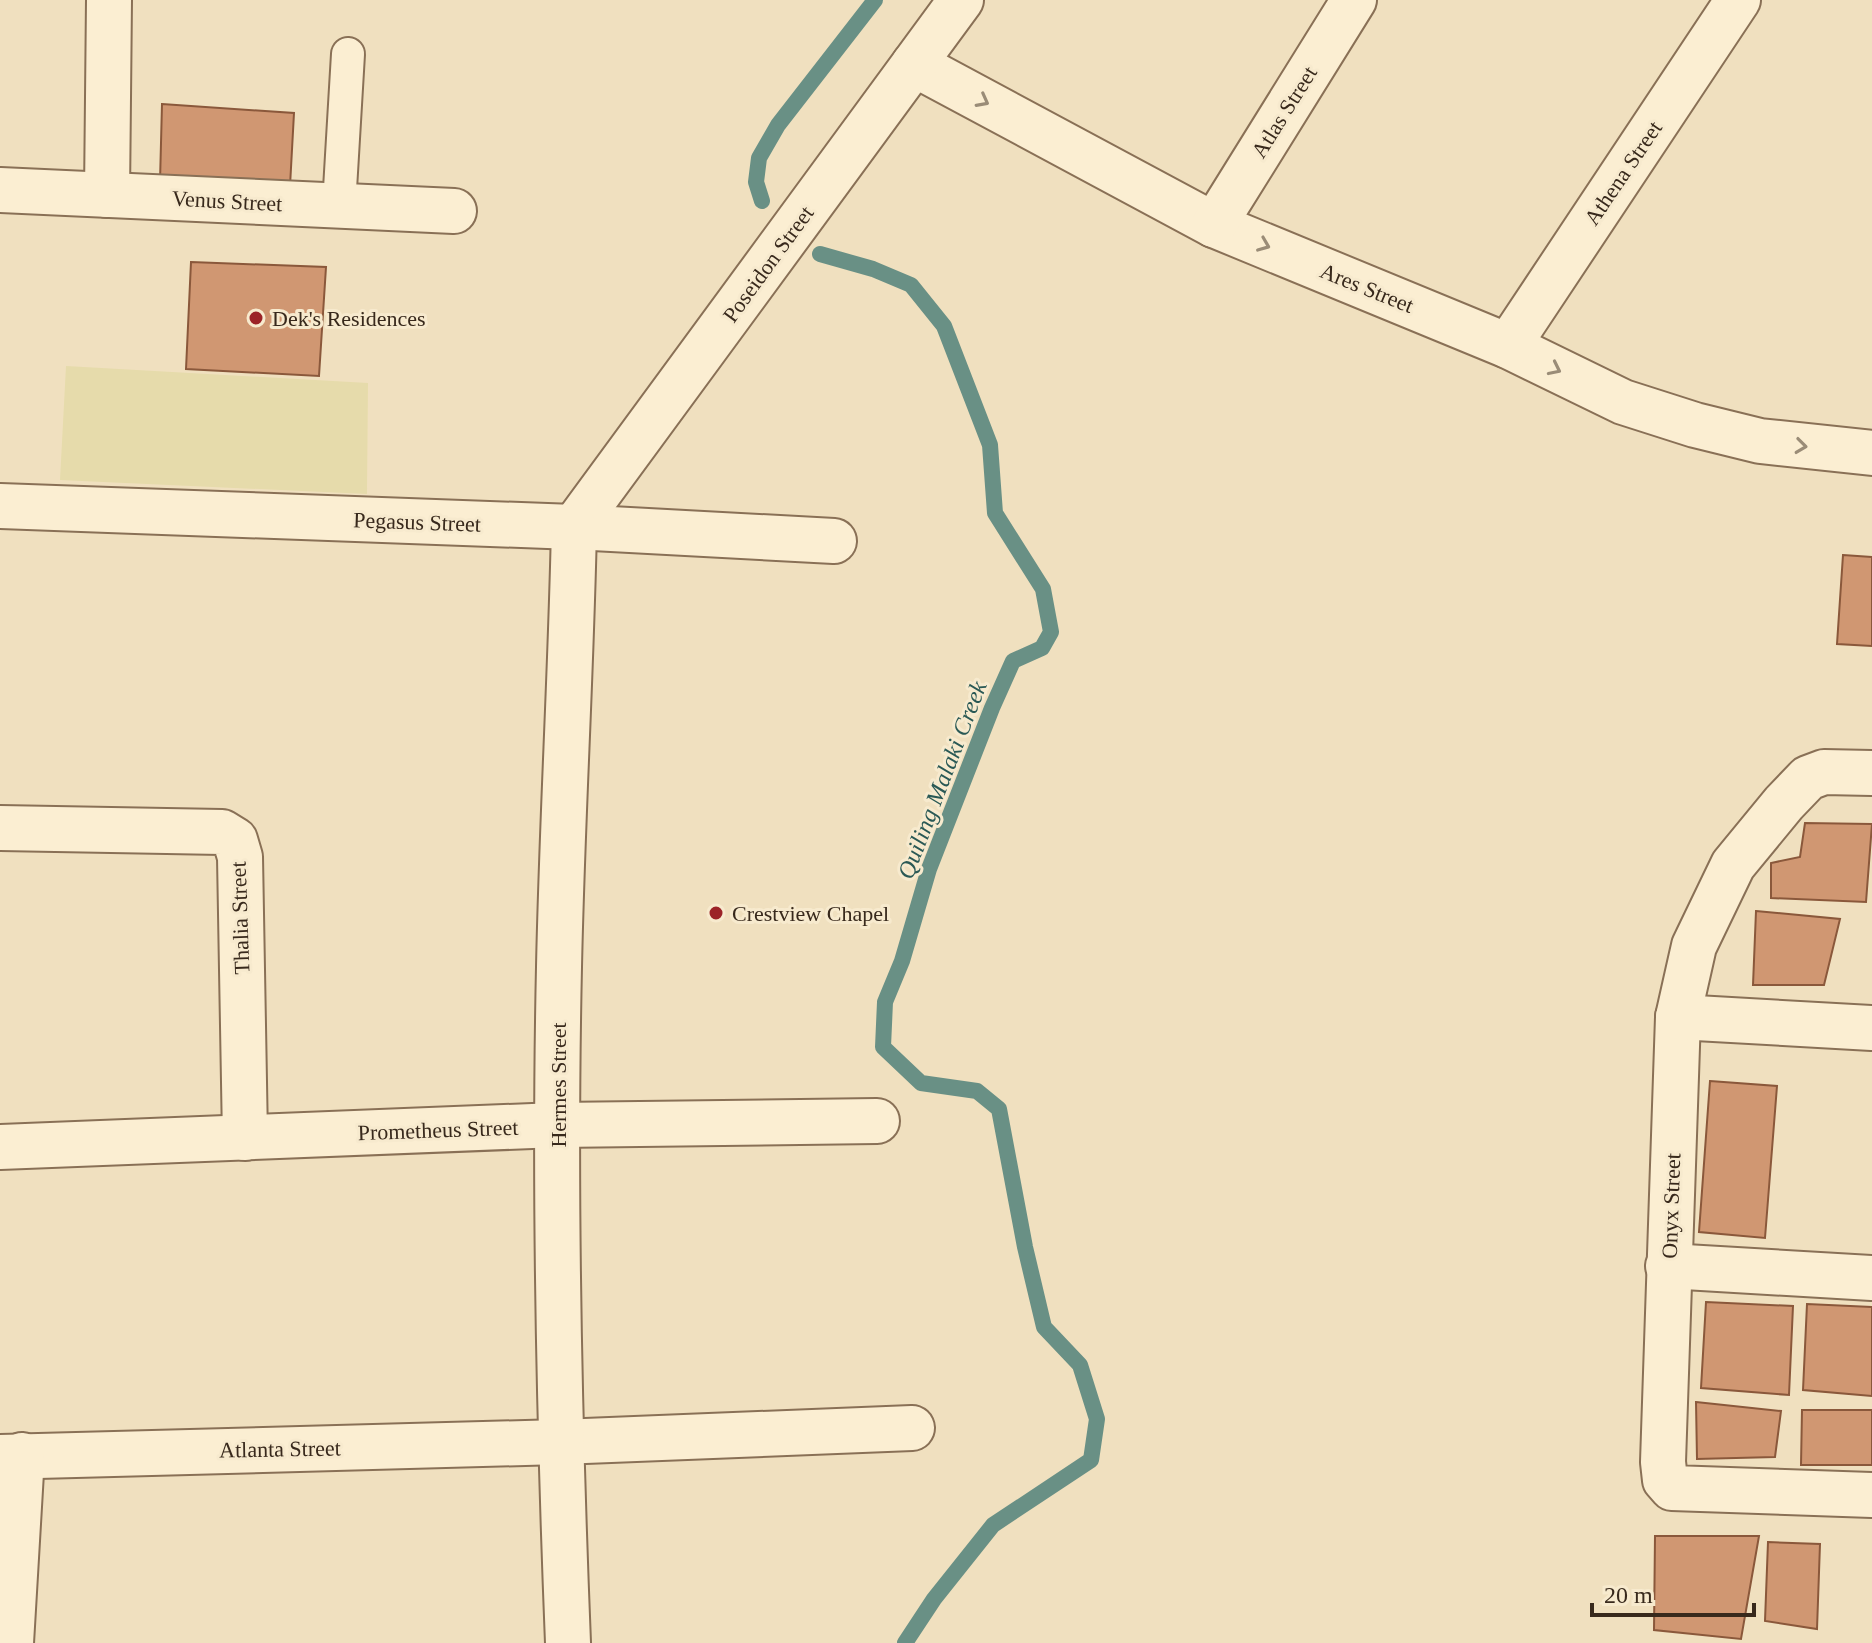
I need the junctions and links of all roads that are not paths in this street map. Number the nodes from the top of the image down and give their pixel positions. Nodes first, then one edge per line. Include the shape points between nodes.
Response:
1 (109, 0) edge
2 (961, 0) edge
3 (1354, 0) edge
4 (1738, 0) edge
5 (348, 54) dead end
6 (914, 64) junction
7 (0, 190) edge
8 (107, 195) junction
9 (339, 206) junction
10 (454, 211) dead end
11 (1214, 225) junction
12 (1508, 346) junction
13 (1862, 441) edge
14 (0, 506) edge
15 (574, 527) junction
16 (834, 541) dead end
17 (1872, 773) edge
18 (0, 828) edge
19 (1678, 1017) junction
20 (1872, 1028) edge
21 (877, 1121) dead end
22 (557, 1125) junction
23 (245, 1138) junction
24 (0, 1147) edge
25 (1668, 1266) junction
26 (1872, 1278) edge
27 (912, 1428) dead end
28 (560, 1442) junction
29 (11, 1456) edge
30 (1872, 1495) edge
31 (11, 1643) edge
32 (568, 1643) edge

1 - 8 street
2 - 6 street, Poseidon Street
3 - 11 street, Atlas Street
4 - 12 street, Athena Street
5 - 9 lane
6 -> 11 street, Ares Street
6 - 15 street, Poseidon Street
7 - 8 street, Venus Street
8 - 9 street, Venus Street
9 - 10 street, Venus Street
11 -> 12 street, Ares Street
12 -> 13 street, Ares Street via 1623,402 1695,425 1760,441
14 - 15 street, Pegasus Street
15 - 16 street, Pegasus Street
15 - 22 street, Hermes Street
17 - 19 street, Onyx Street via 1824,772 1808,778 1733,865 1694,946
18 - 23 street, Thalia Street via 222,832 235,840 240,857
19 - 20 street
19 - 25 street, Onyx Street
21 - 22 street, Prometheus Street
22 - 23 street, Prometheus Street
22 - 28 street, Hermes Street
23 - 24 street, Prometheus Street
25 - 26 street
25 - 30 street, Onyx Street via 1663,1462 1672,1488
27 - 28 street, Atlanta Street
28 - 29 street, Atlanta Street
28 - 32 street, Hermes Street
29 - 31 street

